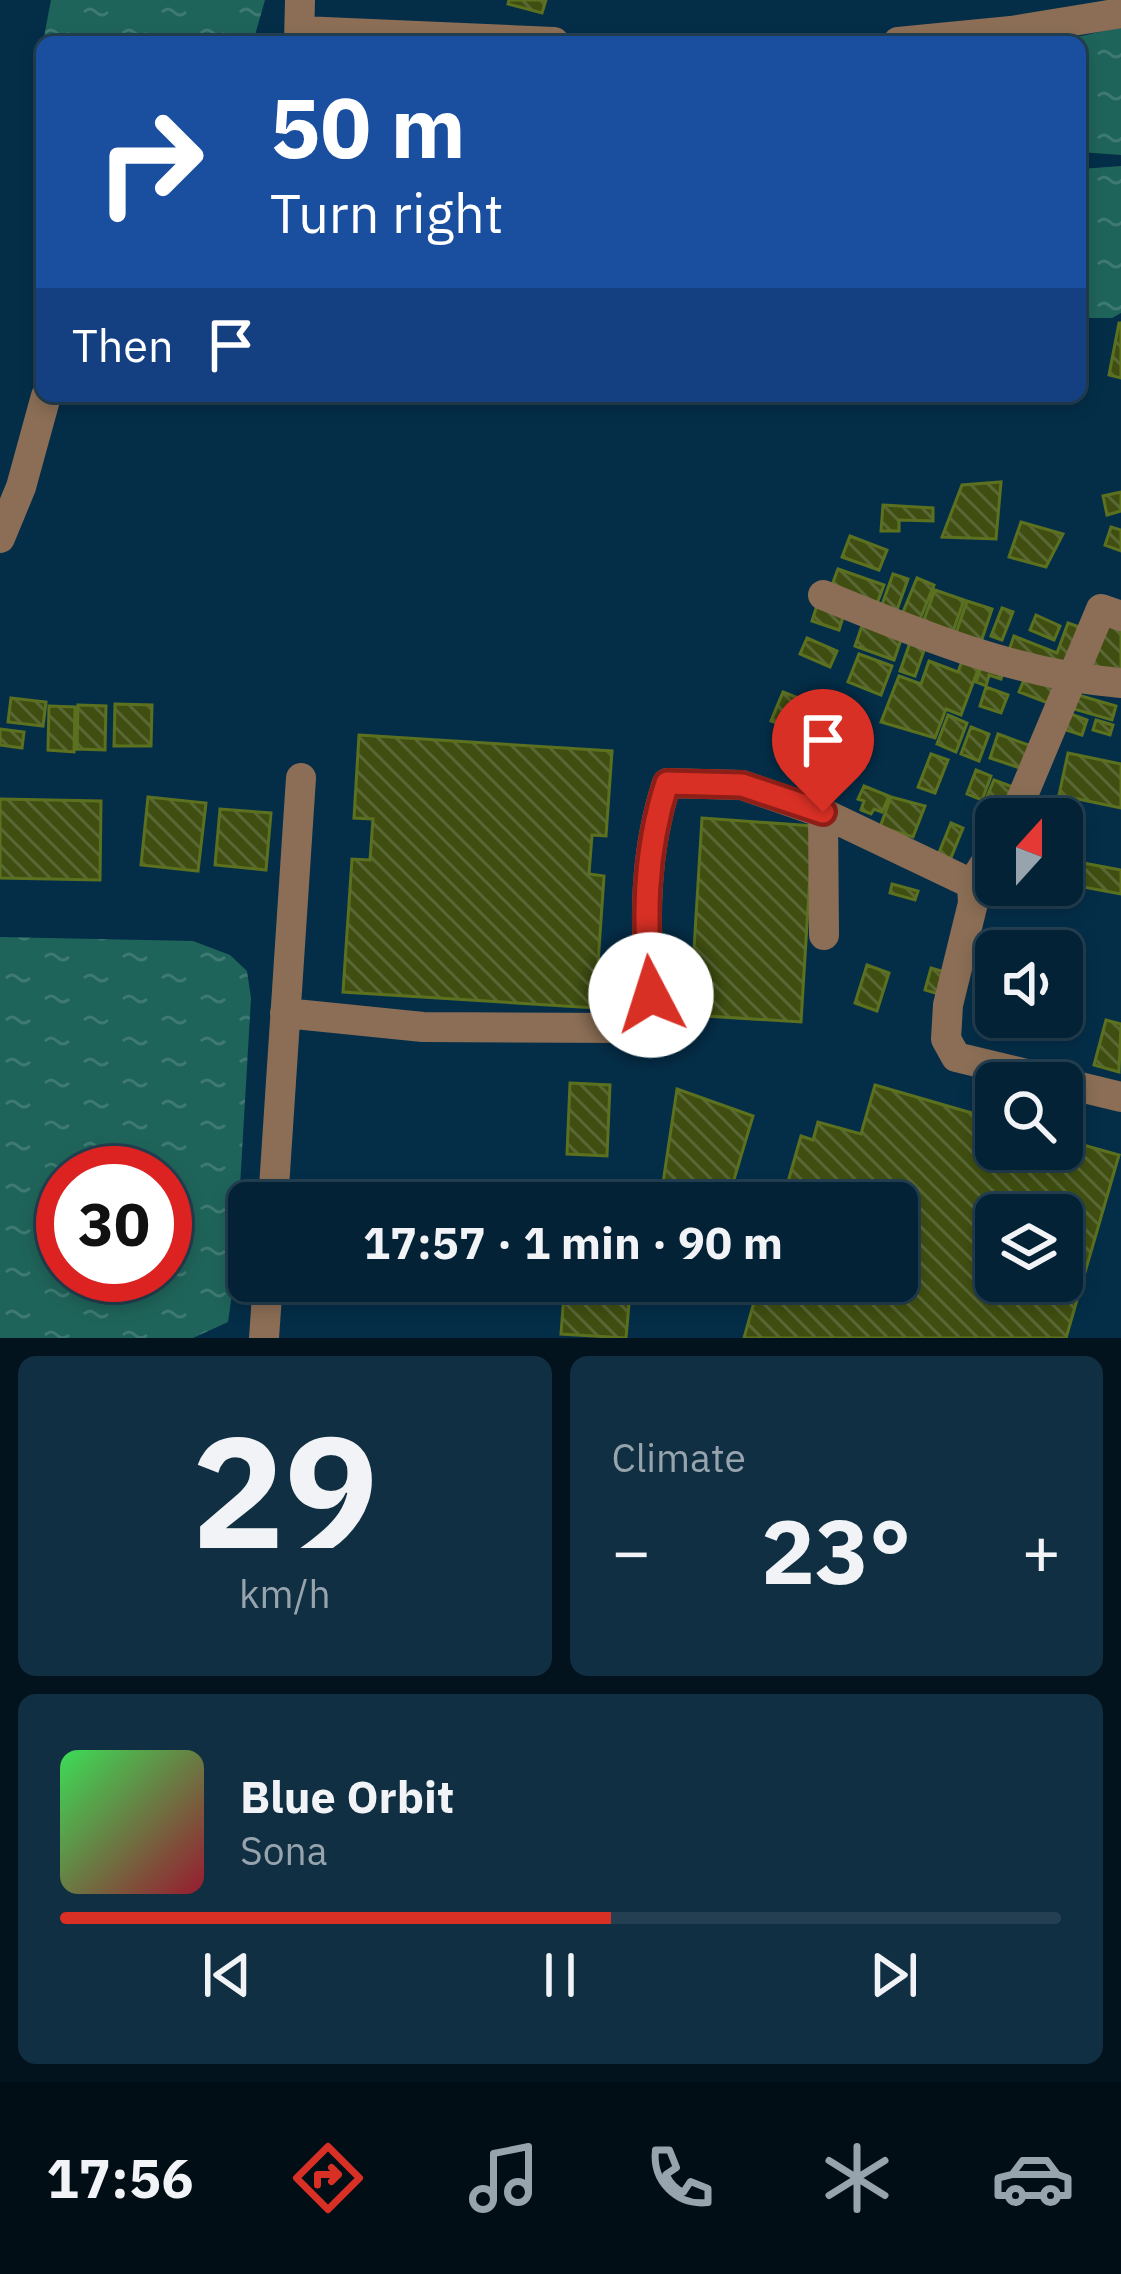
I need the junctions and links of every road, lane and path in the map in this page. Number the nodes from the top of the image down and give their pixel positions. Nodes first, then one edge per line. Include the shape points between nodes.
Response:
1 (1121, 13) edge
2 (301, 24) edge
3 (465, 36) edge
4 (960, 36) edge
5 (44, 402) edge
6 (0, 538) edge
7 (823, 595) dead end
8 (1121, 616) edge
9 (1073, 679) junction
10 (1121, 683) edge
11 (301, 778) dead end
12 (1022, 798) edge
13 (823, 812) junction
14 (975, 879) edge
15 (972, 884) junction
16 (824, 935) dead end
17 (285, 1012) junction
18 (1121, 1097) edge
19 (274, 1182) edge
20 (267, 1302) edge
21 (264, 1338) edge

1 - 4 street
2 - 3 street
5 - 6 street
7 - 9 street via 920,635
8 - 9 street via 1101,609
9 - 10 street
9 - 12 street
11 - 17 street
13 - 15 street
13 - 16 street
13 - 17 street via 742,785 667,783 644,919 651,995 626,1028 423,1027
14 - 15 street
15 - 18 street via 948,1005 946,1039 956,1057
17 - 19 street
20 - 21 street

